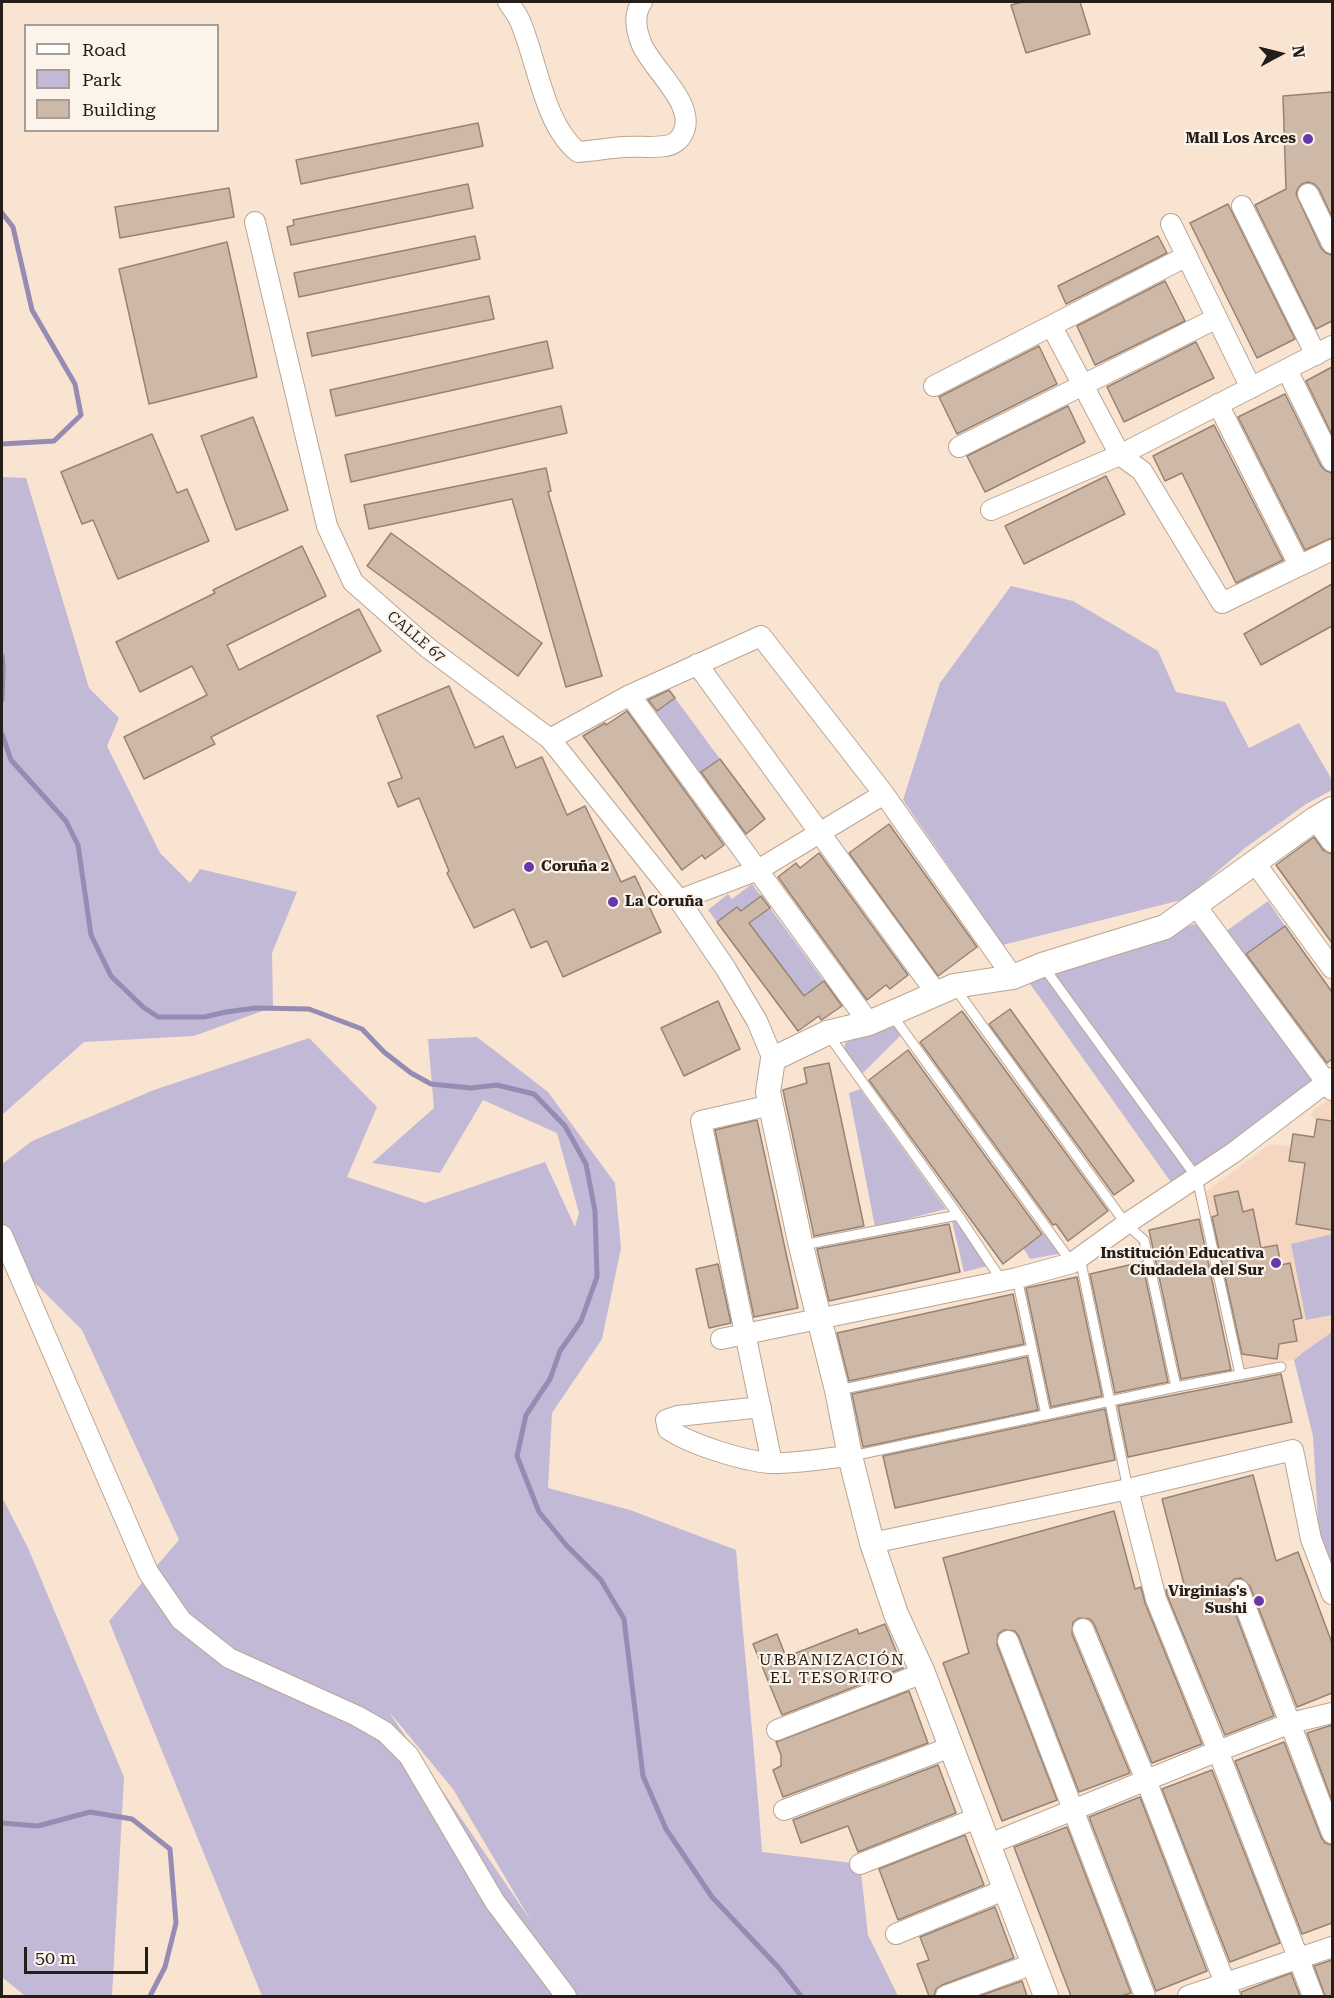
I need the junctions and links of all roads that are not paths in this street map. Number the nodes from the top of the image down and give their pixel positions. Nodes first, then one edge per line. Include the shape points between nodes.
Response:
1 (508, 2) edge
2 (642, 2) edge
3 (1308, 194) dead end
4 (1242, 206) dead end
5 (255, 222) dead end
6 (1171, 224) dead end
7 (1332, 243) edge
8 (1187, 256) junction
9 (1217, 318) junction
10 (1052, 327) junction
11 (1324, 350) edge
12 (1287, 370) junction
13 (1082, 385) junction
14 (934, 386) dead end
15 (1251, 388) junction
16 (1218, 404) junction
17 (959, 447) dead end
18 (1120, 455) junction
19 (1332, 461) edge
20 (991, 510) dead end
21 (1332, 550) edge
22 (1299, 565) junction
23 (697, 664) junction
24 (630, 695) junction
25 (550, 739) junction
26 (884, 795) junction
27 (1324, 814) edge
28 (821, 831) junction
29 (1332, 842) edge
30 (1255, 863) junction
31 (758, 870) junction
32 (679, 900) junction
33 (1196, 906) junction
34 (1042, 965) junction
35 (1332, 968) edge
36 (1013, 977) junction
37 (946, 990) junction
38 (891, 1013) junction
39 (869, 1023) junction
40 (827, 1033) junction
41 (773, 1059) junction
42 (1331, 1084) edge
43 (771, 1105) junction
44 (1197, 1178) junction
45 (958, 1215) junction
46 (1126, 1224) junction
47 (2, 1235) edge
48 (801, 1246) junction
49 (1076, 1260) junction
50 (1010, 1280) junction
51 (819, 1320) junction
52 (745, 1335) junction
53 (722, 1339) dead end
54 (1032, 1349) junction
55 (1281, 1367) dead end
56 (1240, 1374) junction
57 (1176, 1387) junction
58 (837, 1390) junction
59 (1111, 1401) junction
60 (761, 1407) junction
61 (1046, 1415) junction
62 (850, 1456) junction
63 (771, 1463) junction
64 (1128, 1489) junction
65 (872, 1543) junction
66 (1239, 1590) dead end
67 (1332, 1594) edge
68 (1083, 1629) dead end
69 (1008, 1641) dead end
70 (923, 1673) junction
71 (1332, 1713) edge
72 (1291, 1723) junction
73 (777, 1730) dead end
74 (951, 1747) junction
75 (1218, 1751) junction
76 (1146, 1780) junction
77 (784, 1810) dead end
78 (1074, 1810) junction
79 (977, 1818) junction
80 (1332, 1833) edge
81 (987, 1845) junction
82 (860, 1864) dead end
83 (1004, 1890) junction
84 (896, 1934) dead end
85 (1332, 1947) edge
86 (1298, 1958) junction
87 (1033, 1964) junction
88 (1228, 1990) edge
89 (566, 1996) edge
90 (946, 1996) edge
91 (1046, 1996) edge
92 (1144, 1996) edge
93 (1188, 1996) edge
94 (1313, 1996) edge

1 - 2 street via 520,20 555,122 568,144 578,152 666,146 680,139 687,125 674,91 642,46 636,26 637,9
3 - 7 street
4 - 11 street
5 - 25 street, CALLE 67 via 327,526 353,582 428,648
6 - 8 street
8 - 9 street
8 - 10 street
9 - 13 street
9 - 15 street
10 - 13 street
10 - 14 street
11 - 12 street
12 - 15 street
12 - 19 street
13 - 17 street
13 - 18 street
15 - 16 street
16 - 18 street
16 - 22 street
18 - 20 street
18 - 22 street via 1142,471 1222,603
21 - 22 street
23 - 24 street
23 - 26 street via 761,636
23 - 28 street
24 - 25 street
24 - 31 street
25 - 32 street, CALLE 67
26 - 28 street
26 - 36 street
27 - 29 street
27 - 30 street
28 - 31 street
28 - 37 street
30 - 33 street
30 - 35 street
31 - 32 street
31 - 39 street
32 - 41 street, CALLE 67 via 757,1021
33 - 34 street via 1165,927
33 - 42 street
34 - 36 street
34 - 44 lane
36 - 37 street
37 - 38 street
37 - 46 lane
38 - 39 street
38 - 49 lane
39 - 40 street
40 - 41 street
40 - 45 lane
41 - 43 street via 768,1092
42 - 44 street
43 - 48 street
43 - 52 street via 701,1121
44 - 46 street
44 - 56 lane
45 - 48 lane
45 - 50 lane
46 - 49 street
46 - 57 lane via 1144,1240
47 - 89 street via 148,1572 182,1620 229,1658 385,1732 409,1756 495,1902
48 - 51 street
49 - 50 street
49 - 59 lane
50 - 51 street
50 - 54 lane
51 - 52 street
51 - 58 street
52 - 53 street
52 - 60 street
54 - 58 lane
54 - 61 lane
55 - 56 lane
56 - 57 lane
57 - 59 lane
58 - 62 street
59 - 61 lane
59 - 64 lane
60 - 63 street
60 - 63 street via 678,1416 665,1424 668,1430 685,1438
61 - 62 lane
62 - 63 street
62 - 65 street
64 - 65 street
64 - 67 street via 1293,1450 1311,1539
64 - 75 street via 1156,1599
65 - 70 street via 896,1614
66 - 72 street
68 - 76 street
69 - 78 street
70 - 73 street
70 - 74 street
71 - 72 street
72 - 75 street
72 - 80 street
74 - 77 street
74 - 79 street
75 - 76 street
75 - 86 street
76 - 78 street
76 - 88 street
78 - 81 street
78 - 92 street
79 - 81 street
79 - 82 street
81 - 83 street
83 - 84 street
83 - 87 street
85 - 86 street
86 - 88 street
86 - 94 street
87 - 90 street
87 - 91 street
88 - 93 street

